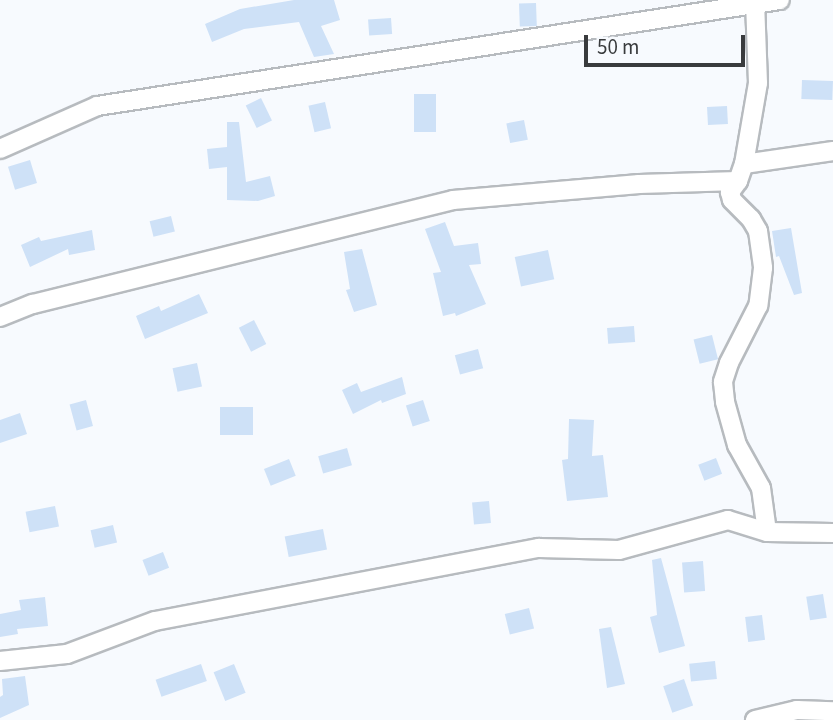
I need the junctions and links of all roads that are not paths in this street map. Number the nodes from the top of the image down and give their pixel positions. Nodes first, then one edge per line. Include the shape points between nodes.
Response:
1 (780, 0) edge
2 (754, 2) edge
3 (0, 149) edge
4 (833, 151) edge
5 (741, 173) junction
6 (0, 317) edge
7 (768, 532) junction
8 (833, 533) edge
9 (0, 661) edge
10 (833, 711) edge
11 (796, 715) edge
12 (755, 720) edge

1 - 2 street
2 - 3 street via 97,106
2 - 5 street via 758,83
4 - 5 street
5 - 6 street via 453,200 33,304
5 - 7 street via 730,192 758,231 763,268 758,306 723,382 737,445 761,488
7 - 8 street
7 - 9 street via 728,520 619,550 527,550 155,621 67,654
10 - 11 street
11 - 12 street

